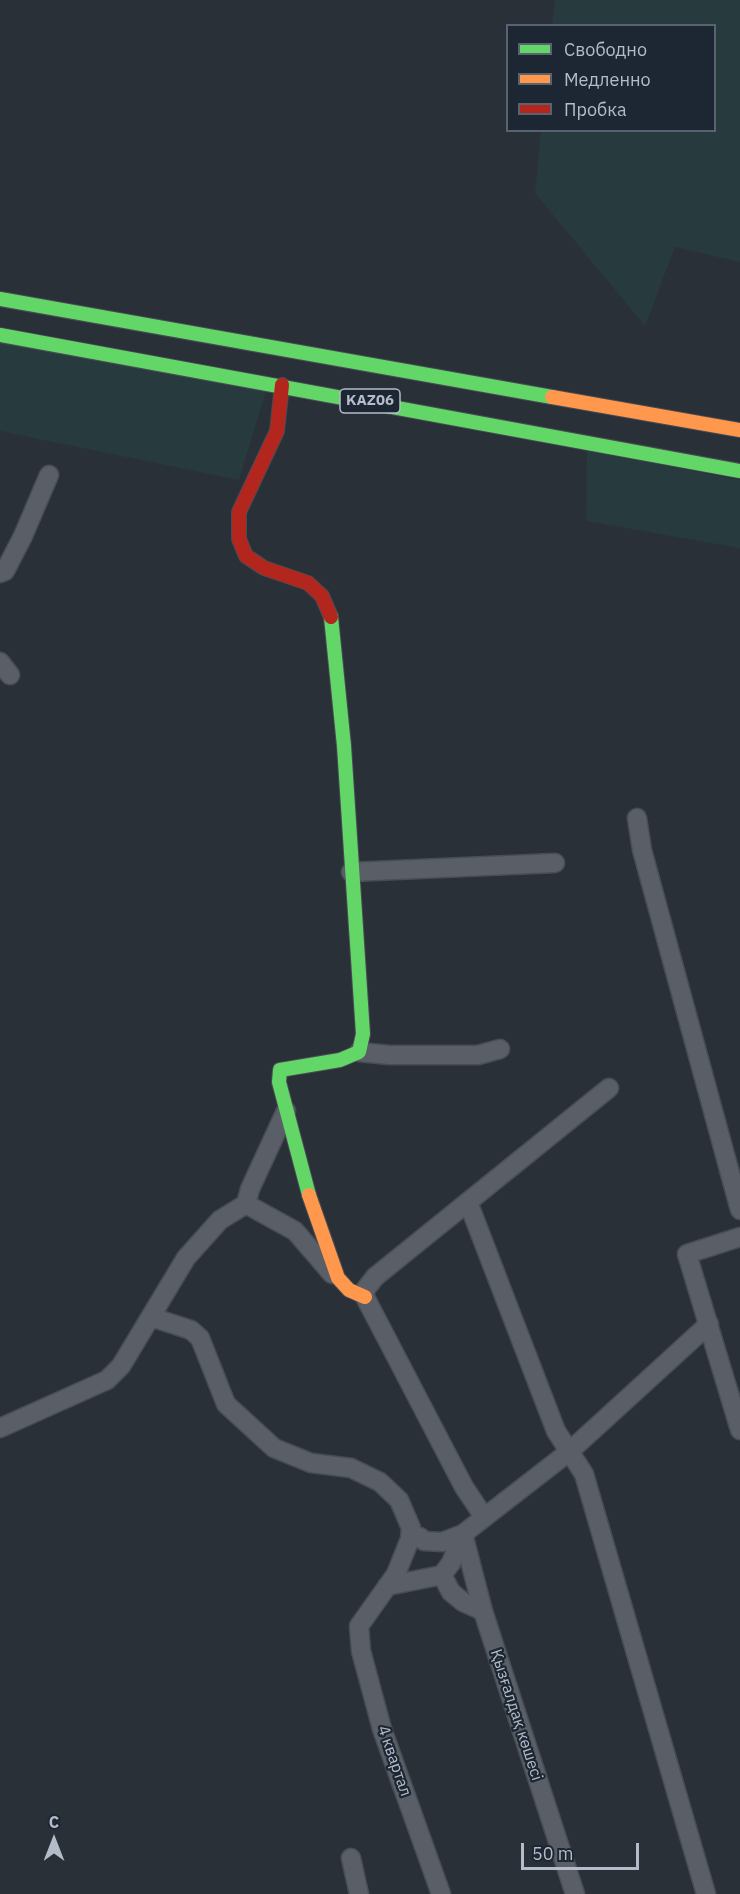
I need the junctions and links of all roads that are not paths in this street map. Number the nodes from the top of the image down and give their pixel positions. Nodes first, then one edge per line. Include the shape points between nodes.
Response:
1 (0, 299) edge
2 (0, 335) edge
3 (282, 385) junction
4 (740, 430) edge
5 (740, 471) edge
6 (50, 475) dead end
7 (0, 573) edge
8 (637, 818) dead end
9 (555, 863) dead end
10 (351, 872) junction
11 (500, 1049) dead end
12 (359, 1052) junction
13 (609, 1088) dead end
14 (286, 1111) junction
15 (468, 1202) junction
16 (246, 1204) junction
17 (740, 1210) edge
18 (740, 1237) edge
19 (338, 1278) junction
20 (365, 1297) junction
21 (151, 1317) junction
22 (709, 1324) junction
23 (0, 1428) edge
24 (740, 1430) edge
25 (570, 1451) junction
26 (484, 1517) junction
27 (463, 1534) junction
28 (410, 1539) junction
29 (442, 1575) junction
30 (387, 1586) junction
31 (483, 1611) junction
32 (351, 1858) dead end
33 (359, 1894) edge
34 (441, 1894) edge
35 (575, 1894) edge
36 (706, 1894) edge

1 - 4 main road, KАZ06
2 - 3 main road, KАZ06
3 - 5 main road, KАZ06
3 - 10 main road via 277,431 239,512 239,539 246,556 264,568 308,583 322,596 332,619
6 - 7 street via 23,536 5,571
8 - 17 street via 642,850
9 - 10 street
10 - 12 main road via 363,1034
11 - 12 street via 478,1055
12 - 14 main road via 340,1060 280,1070
13 - 15 street
14 - 16 street
14 - 19 main road via 315,1219
15 - 20 street via 375,1277 365,1290
15 - 25 street via 556,1431
16 - 19 street via 295,1231 324,1268
16 - 21 street via 220,1221 186,1258
18 - 22 street via 687,1254
19 - 20 main road via 349,1290
20 - 26 street via 464,1487
21 - 23 street via 121,1366 107,1380
21 - 28 street via 191,1330 200,1338 226,1404 274,1448 311,1463 351,1468 380,1482 399,1500 411,1528
22 - 24 street
22 - 25 street
25 - 26 street
25 - 36 street via 584,1474
26 - 27 street
27 - 28 street via 442,1542
27 - 29 street
27 - 31 street, Қызғалдақ көшесі
28 - 30 street
29 - 30 street
29 - 31 street via 452,1592
30 - 34 street, 4 квартал via 359,1626 361,1651 382,1729
31 - 35 street, Қызғалдақ көшесі
32 - 33 street

